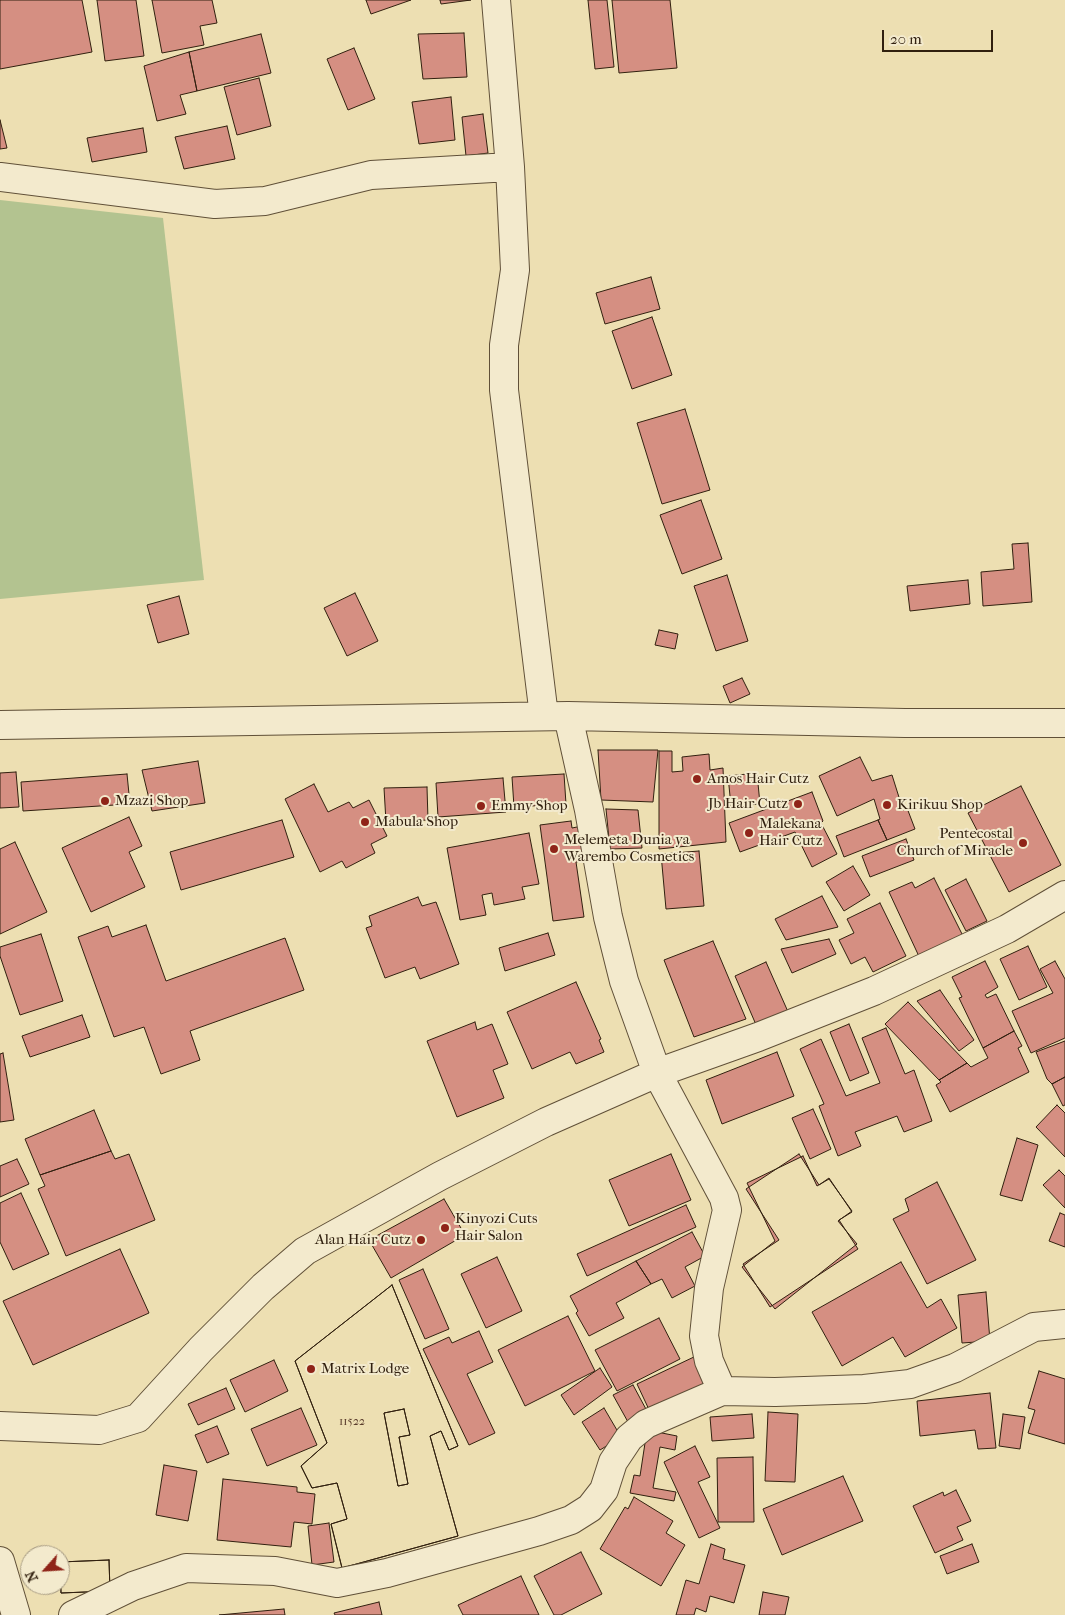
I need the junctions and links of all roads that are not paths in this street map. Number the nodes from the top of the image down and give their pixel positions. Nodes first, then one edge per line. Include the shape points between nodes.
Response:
1 (496, 0) edge
2 (510, 167) junction
3 (0, 178) edge
4 (556, 716) junction
5 (1065, 723) edge
6 (0, 725) edge
7 (1065, 895) edge
8 (657, 1073) junction
9 (1065, 1324) edge
10 (722, 1391) junction
11 (0, 1426) edge
12 (0, 1561) edge
13 (16, 1615) edge
14 (73, 1615) edge

1 - 2 street
2 - 3 street via 371,175 265,201 215,204
2 - 4 street via 514,270 504,344 504,390
4 - 5 street
4 - 6 street
4 - 8 street via 589,810 608,917 624,981
7 - 8 street via 1007,929 874,990
8 - 10 street via 724,1198 727,1210 709,1288 704,1336 709,1361
8 - 11 street via 546,1122 448,1171 305,1251 263,1287 201,1349 138,1418 99,1430
9 - 10 street via 1034,1327 955,1368 910,1384 864,1389
10 - 14 street via 646,1424 629,1438 613,1462 604,1490 590,1508 570,1520 387,1573 337,1583 275,1571 186,1568 133,1586
12 - 13 street

